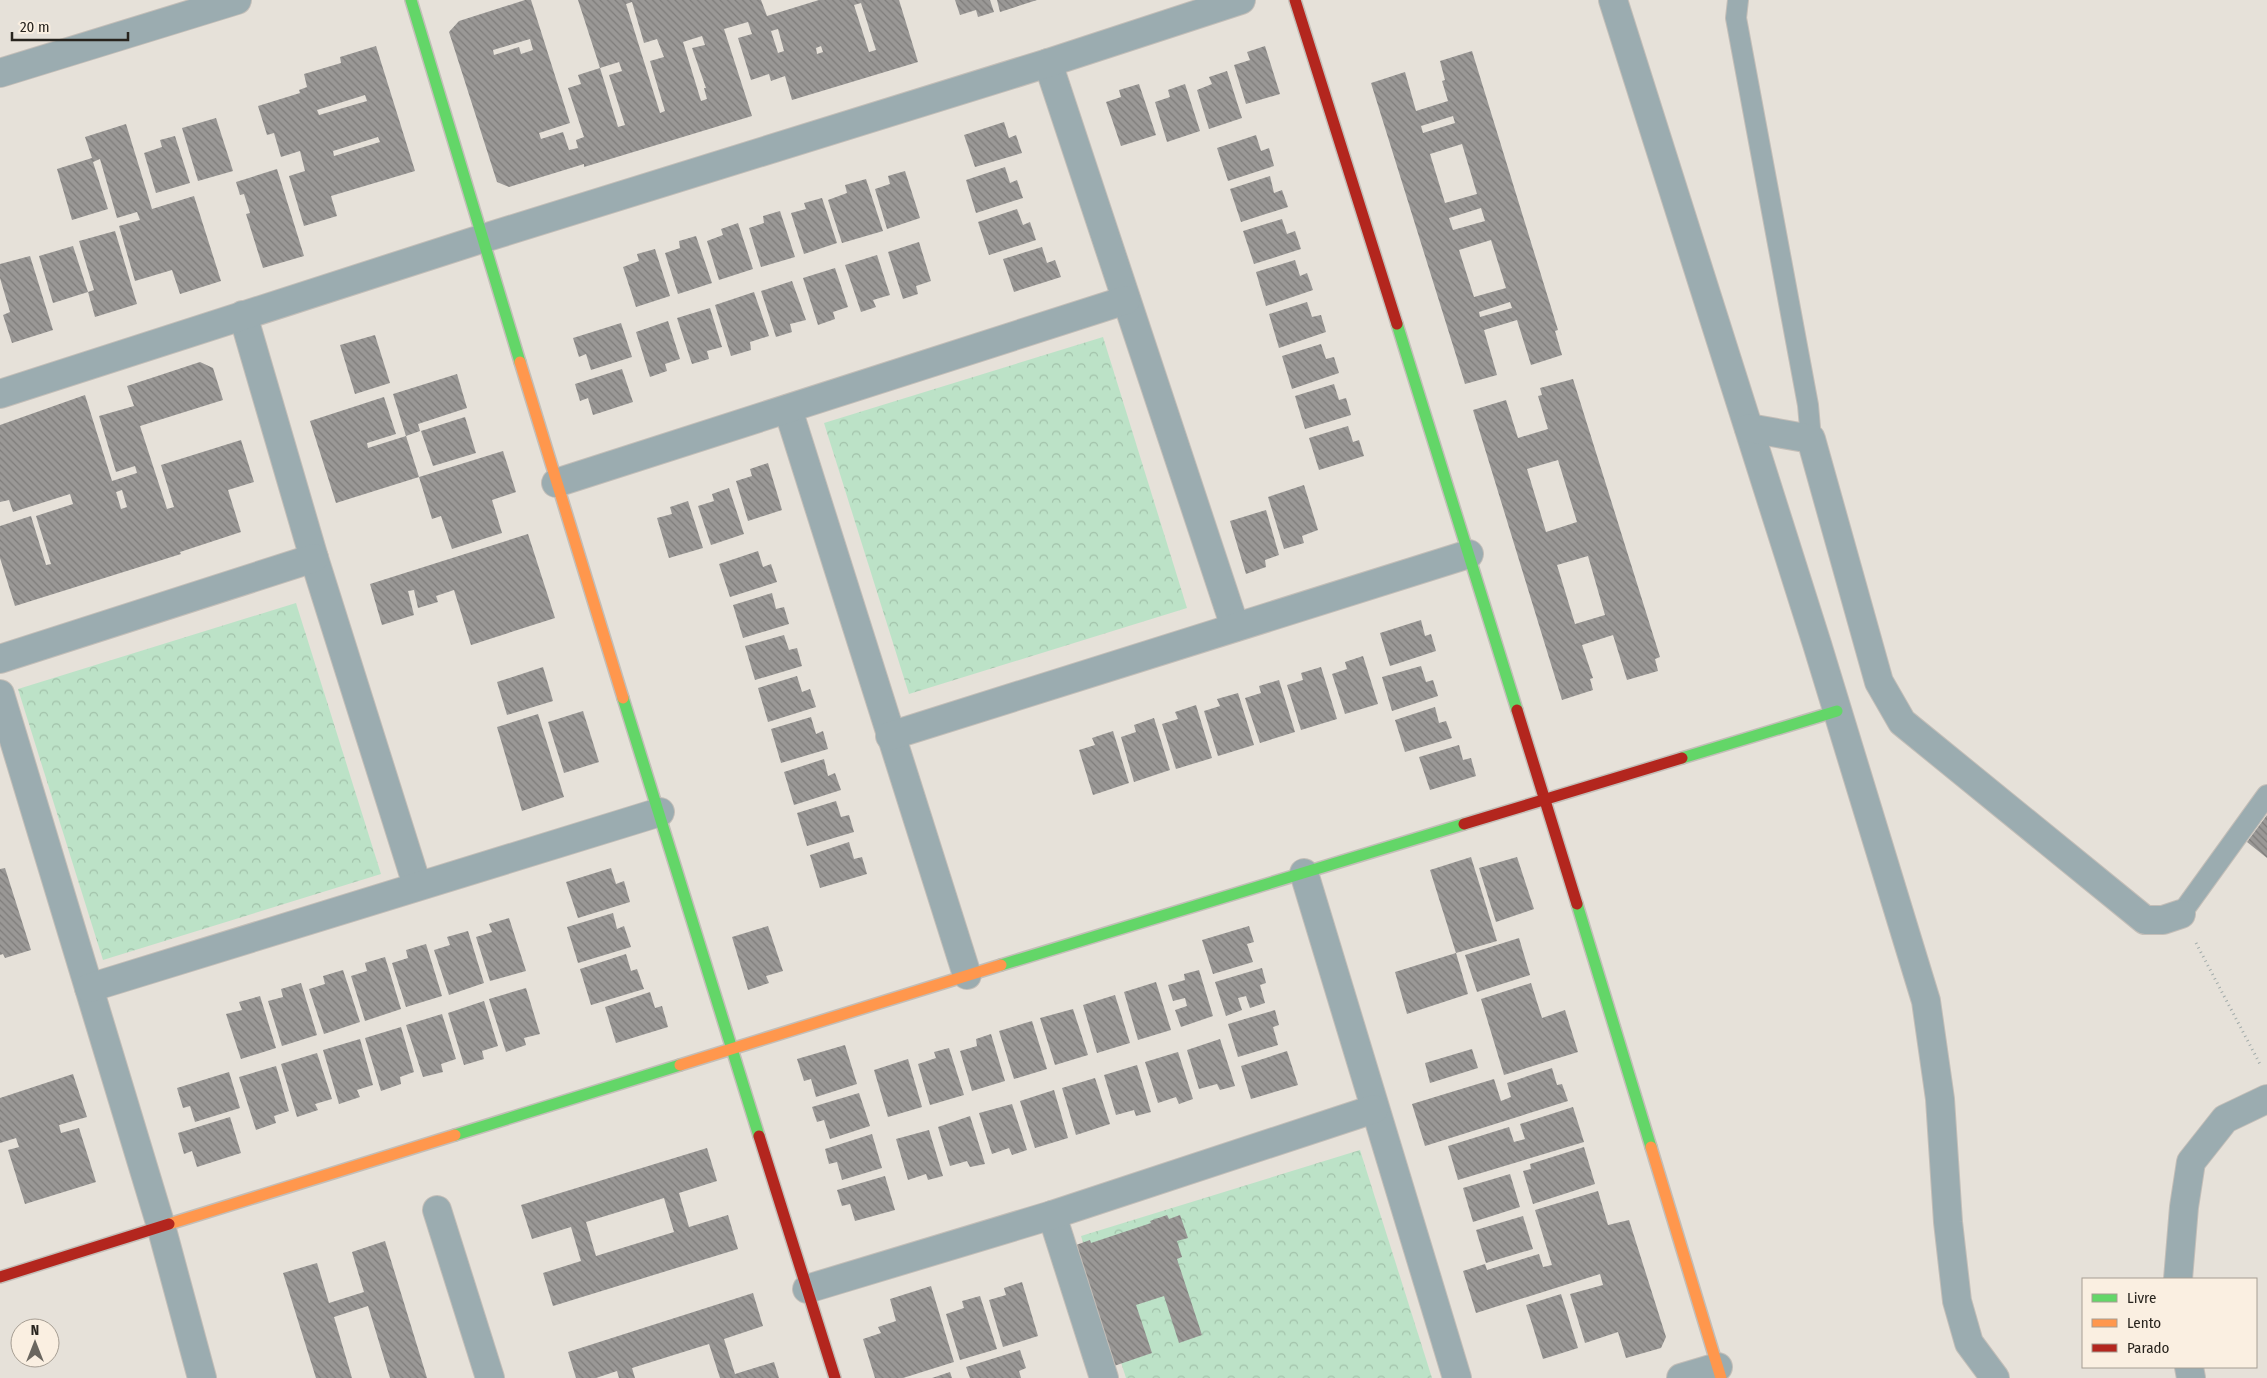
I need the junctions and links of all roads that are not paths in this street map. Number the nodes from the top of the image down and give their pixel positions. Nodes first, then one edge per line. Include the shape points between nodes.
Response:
1 (237, 0) edge
2 (412, 0) edge
3 (1241, 0) edge
4 (1295, 0) edge
5 (1613, 0) edge
6 (1738, 0) edge
7 (1048, 63) junction
8 (0, 73) edge
9 (481, 239) junction
10 (1126, 300) junction
11 (243, 316) junction
12 (0, 394) edge
13 (788, 409) junction
14 (1749, 428) junction
15 (1811, 439) junction
16 (556, 483) junction
17 (1469, 554) junction
18 (314, 558) junction
19 (1235, 627) junction
20 (0, 659) edge
21 (0, 694) edge
22 (1838, 711) junction
23 (890, 736) junction
24 (2267, 795) edge
25 (1545, 798) junction
26 (660, 812) junction
27 (1304, 873) junction
28 (417, 885) junction
29 (2181, 914) joint
30 (967, 975) junction
31 (89, 988) junction
32 (733, 1048) junction
33 (2267, 1099) edge
34 (1374, 1109) junction
35 (437, 1210) dead end
36 (1052, 1215) junction
37 (161, 1226) junction
38 (0, 1278) edge
39 (2178, 1278) edge
40 (807, 1289) junction
41 (1720, 1372) edge
42 (202, 1378) edge
43 (490, 1378) edge
44 (835, 1378) edge
45 (1104, 1378) edge
46 (1457, 1378) edge
47 (1681, 1378) edge
48 (1995, 1378) edge

1 - 8 street
2 - 9 street
3 - 7 street
4 - 17 street
5 - 14 street
6 - 15 lane via 1736,18 1808,405
7 - 9 street
7 - 10 street
9 - 11 street
9 - 16 street
10 - 13 street
10 - 19 street
11 - 12 street
11 - 18 street
13 - 16 street
13 - 23 street
14 - 15 street
14 - 22 street
15 - 29 street via 1879,682 1902,722 2145,920 2163,920
16 - 26 street
17 - 19 street
17 - 25 street
18 - 20 street
18 - 28 street
19 - 23 street
21 - 31 street
22 - 25 street
22 - 48 street via 1926,1002 1940,1099 1957,1301 1969,1342
23 - 30 street
24 - 29 lane
25 - 27 street
25 - 41 street
26 - 28 street
26 - 32 street
27 - 30 street
27 - 34 street
28 - 31 street
30 - 32 street
31 - 37 street
32 - 37 street
32 - 40 street
33 - 39 street via 2225,1119 2191,1162
34 - 36 street
34 - 46 street
35 - 43 street
36 - 40 street
36 - 45 street
37 - 38 street
37 - 42 street
40 - 44 street
41 - 47 street

